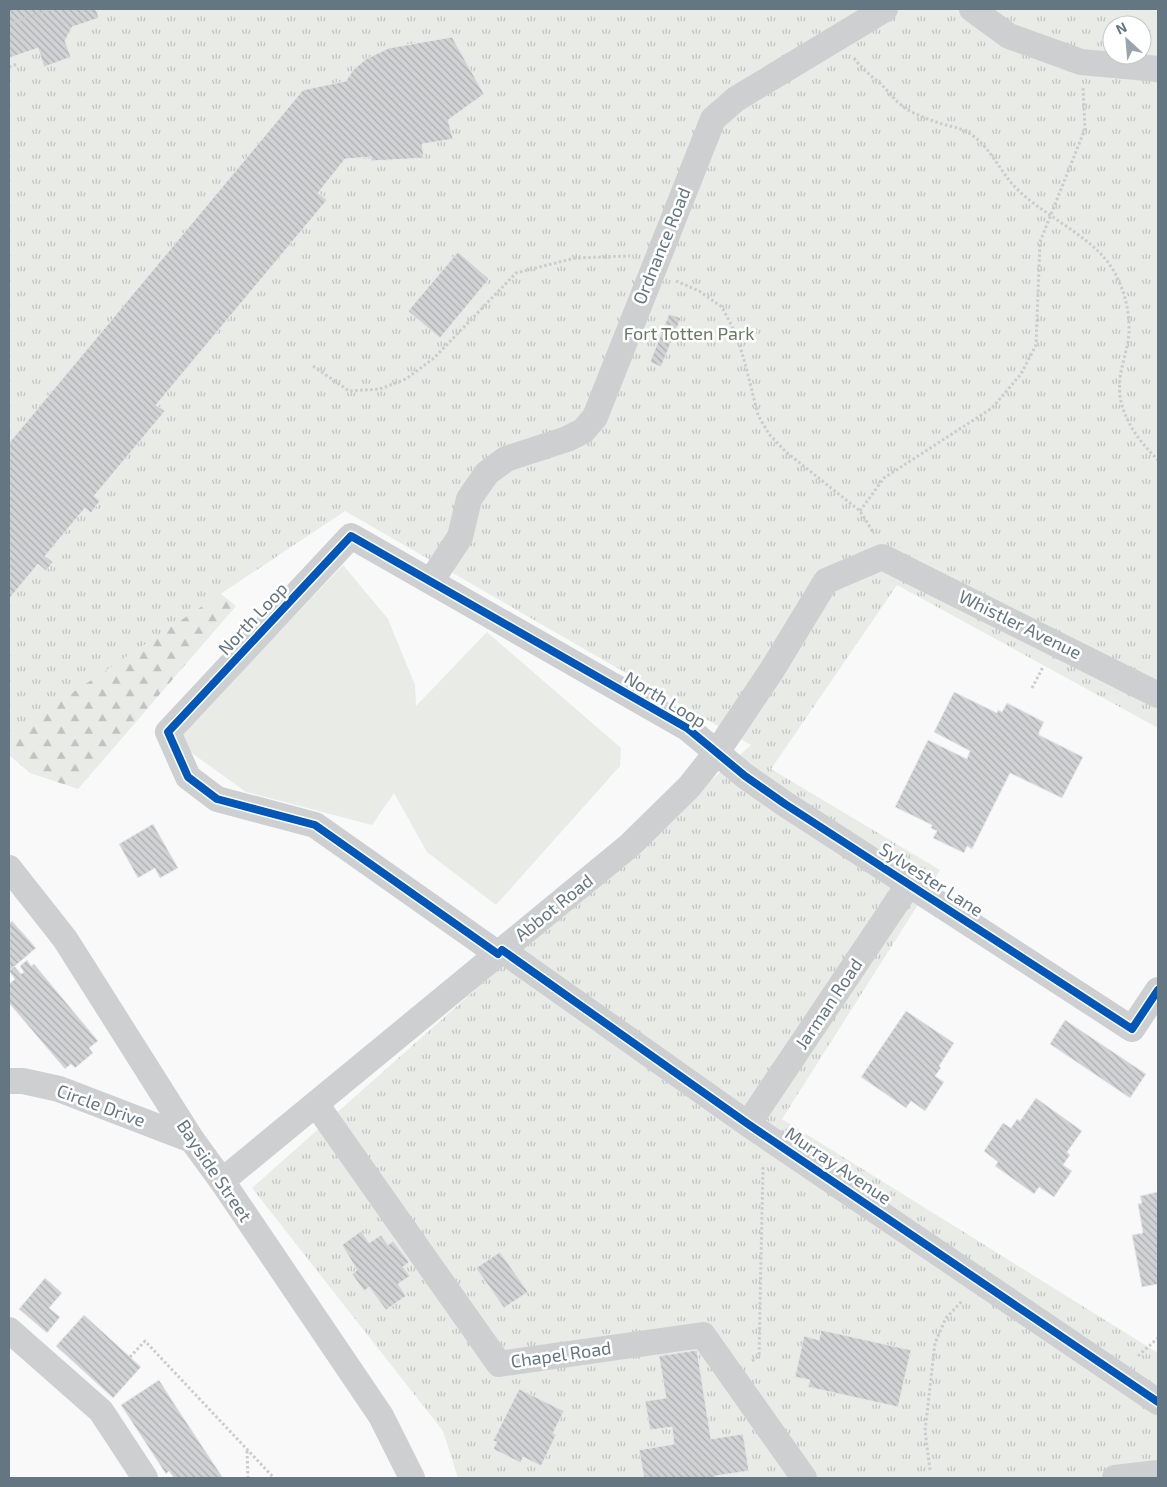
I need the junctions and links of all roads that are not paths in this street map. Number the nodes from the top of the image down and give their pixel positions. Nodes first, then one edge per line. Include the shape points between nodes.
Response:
1 (885, 9) edge
2 (972, 9) edge
3 (1158, 70) edge
4 (878, 545) joint
5 (431, 580) junction
6 (1158, 694) edge
7 (717, 752) junction
8 (9, 868) edge
9 (909, 884) junction
10 (500, 952) junction
11 (1158, 990) edge
12 (9, 1081) edge
13 (316, 1104) junction
14 (748, 1124) junction
15 (192, 1140) junction
16 (222, 1181) junction
17 (9, 1330) edge
18 (1158, 1402) edge
19 (1158, 1473) edge
20 (145, 1478) edge
21 (412, 1478) edge
22 (804, 1478) edge
23 (1118, 1478) edge

1 - 5 street, Ordnance Road via 736,99 714,119 595,417 583,431 506,459 487,473 469,499 460,538
2 - 3 street via 1009,36 1081,62
4 - 6 street, Whistler Avenue
4 - 7 street, Abbot Road via 826,581
5 - 7 street, North Loop via 687,728
5 - 10 street, North Loop via 351,536 168,732 188,777 217,799 315,825
7 - 9 street, Sylvester Lane via 784,804
7 - 10 street, Abbot Road via 689,787 630,845
8 - 15 street, Bayside Street via 65,939
9 - 11 street, Sylvester Lane via 1132,1028
9 - 14 street, Jarman Road
10 - 13 street, Abbot Road
10 - 14 street, Murray Avenue
12 - 15 street, Circle Drive via 60,1089
13 - 16 street, Abbot Road
13 - 22 street, Chapel Road via 500,1364 703,1334
14 - 18 street, Murray Avenue
15 - 16 street, Bayside Street
16 - 21 street, Bayside Street via 381,1416
17 - 20 street via 101,1411
19 - 23 street

